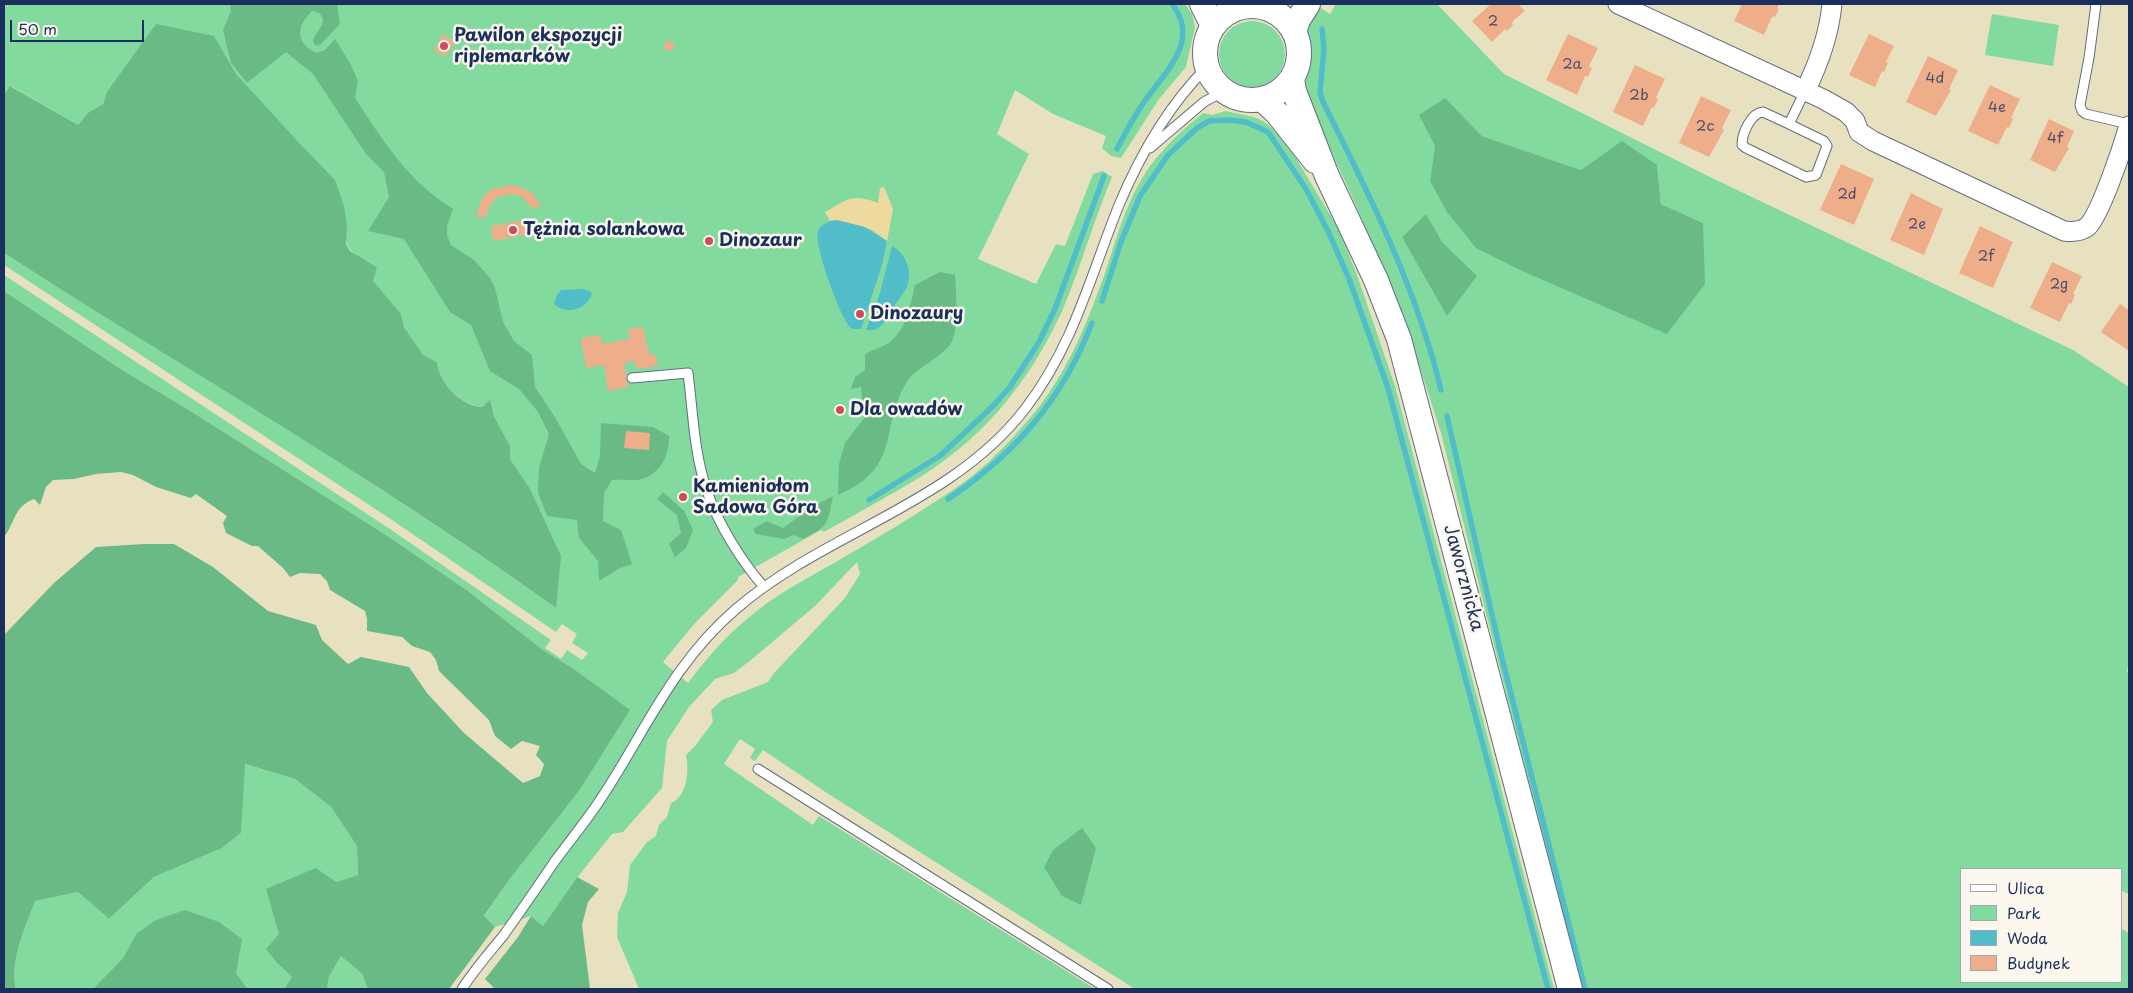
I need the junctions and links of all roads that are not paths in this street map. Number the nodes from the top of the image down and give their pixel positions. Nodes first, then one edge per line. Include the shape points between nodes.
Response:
1 (1202, 4) edge
2 (1308, 4) edge
3 (1618, 4) edge
4 (1832, 4) edge
5 (2096, 4) edge
6 (1239, 5) edge
7 (1271, 6) edge
8 (1213, 26) junction
9 (1294, 32) junction
10 (1207, 67) junction
11 (1292, 78) junction
12 (1224, 91) junction
13 (1805, 91) junction
14 (1262, 99) junction
15 (1789, 124) junction
16 (2129, 125) edge
17 (1146, 152) junction
18 (1328, 176) junction
19 (632, 378) dead end
20 (764, 587) junction
21 (758, 769) dead end
22 (462, 989) edge
23 (1108, 989) edge
24 (1570, 989) edge

1 - 8 street
2 - 9 street
3 - 13 street
4 - 13 street via 1820,57
5 - 16 lane via 2080,105 2086,114
6 - 7 street
6 - 8 street
7 - 9 street
8 - 10 street via 1207,39
9 - 11 street via 1299,53
10 - 12 street
10 - 17 lane via 1170,110
11 - 14 street via 1275,94
11 - 18 street, Jaworznicka via 1294,91
12 - 14 street via 1248,100
12 - 17 lane via 1204,102
13 - 15 lane
13 - 16 street via 1846,112 1855,121 1859,132 1873,141 2070,232 2082,230 2093,220
14 - 18 street, Jaworznicka
15 - 15 lane via 1759,112 1753,115 1742,144 1806,177 1812,177 1816,175 1827,146 1824,140
17 - 20 lane via 1120,204 1070,334 1024,410 983,452 937,486
18 - 24 street, Jaworznicka via 1399,339
19 - 20 lane via 688,373 706,490 717,517
20 - 22 lane via 720,624 678,671 602,798
21 - 23 lane

